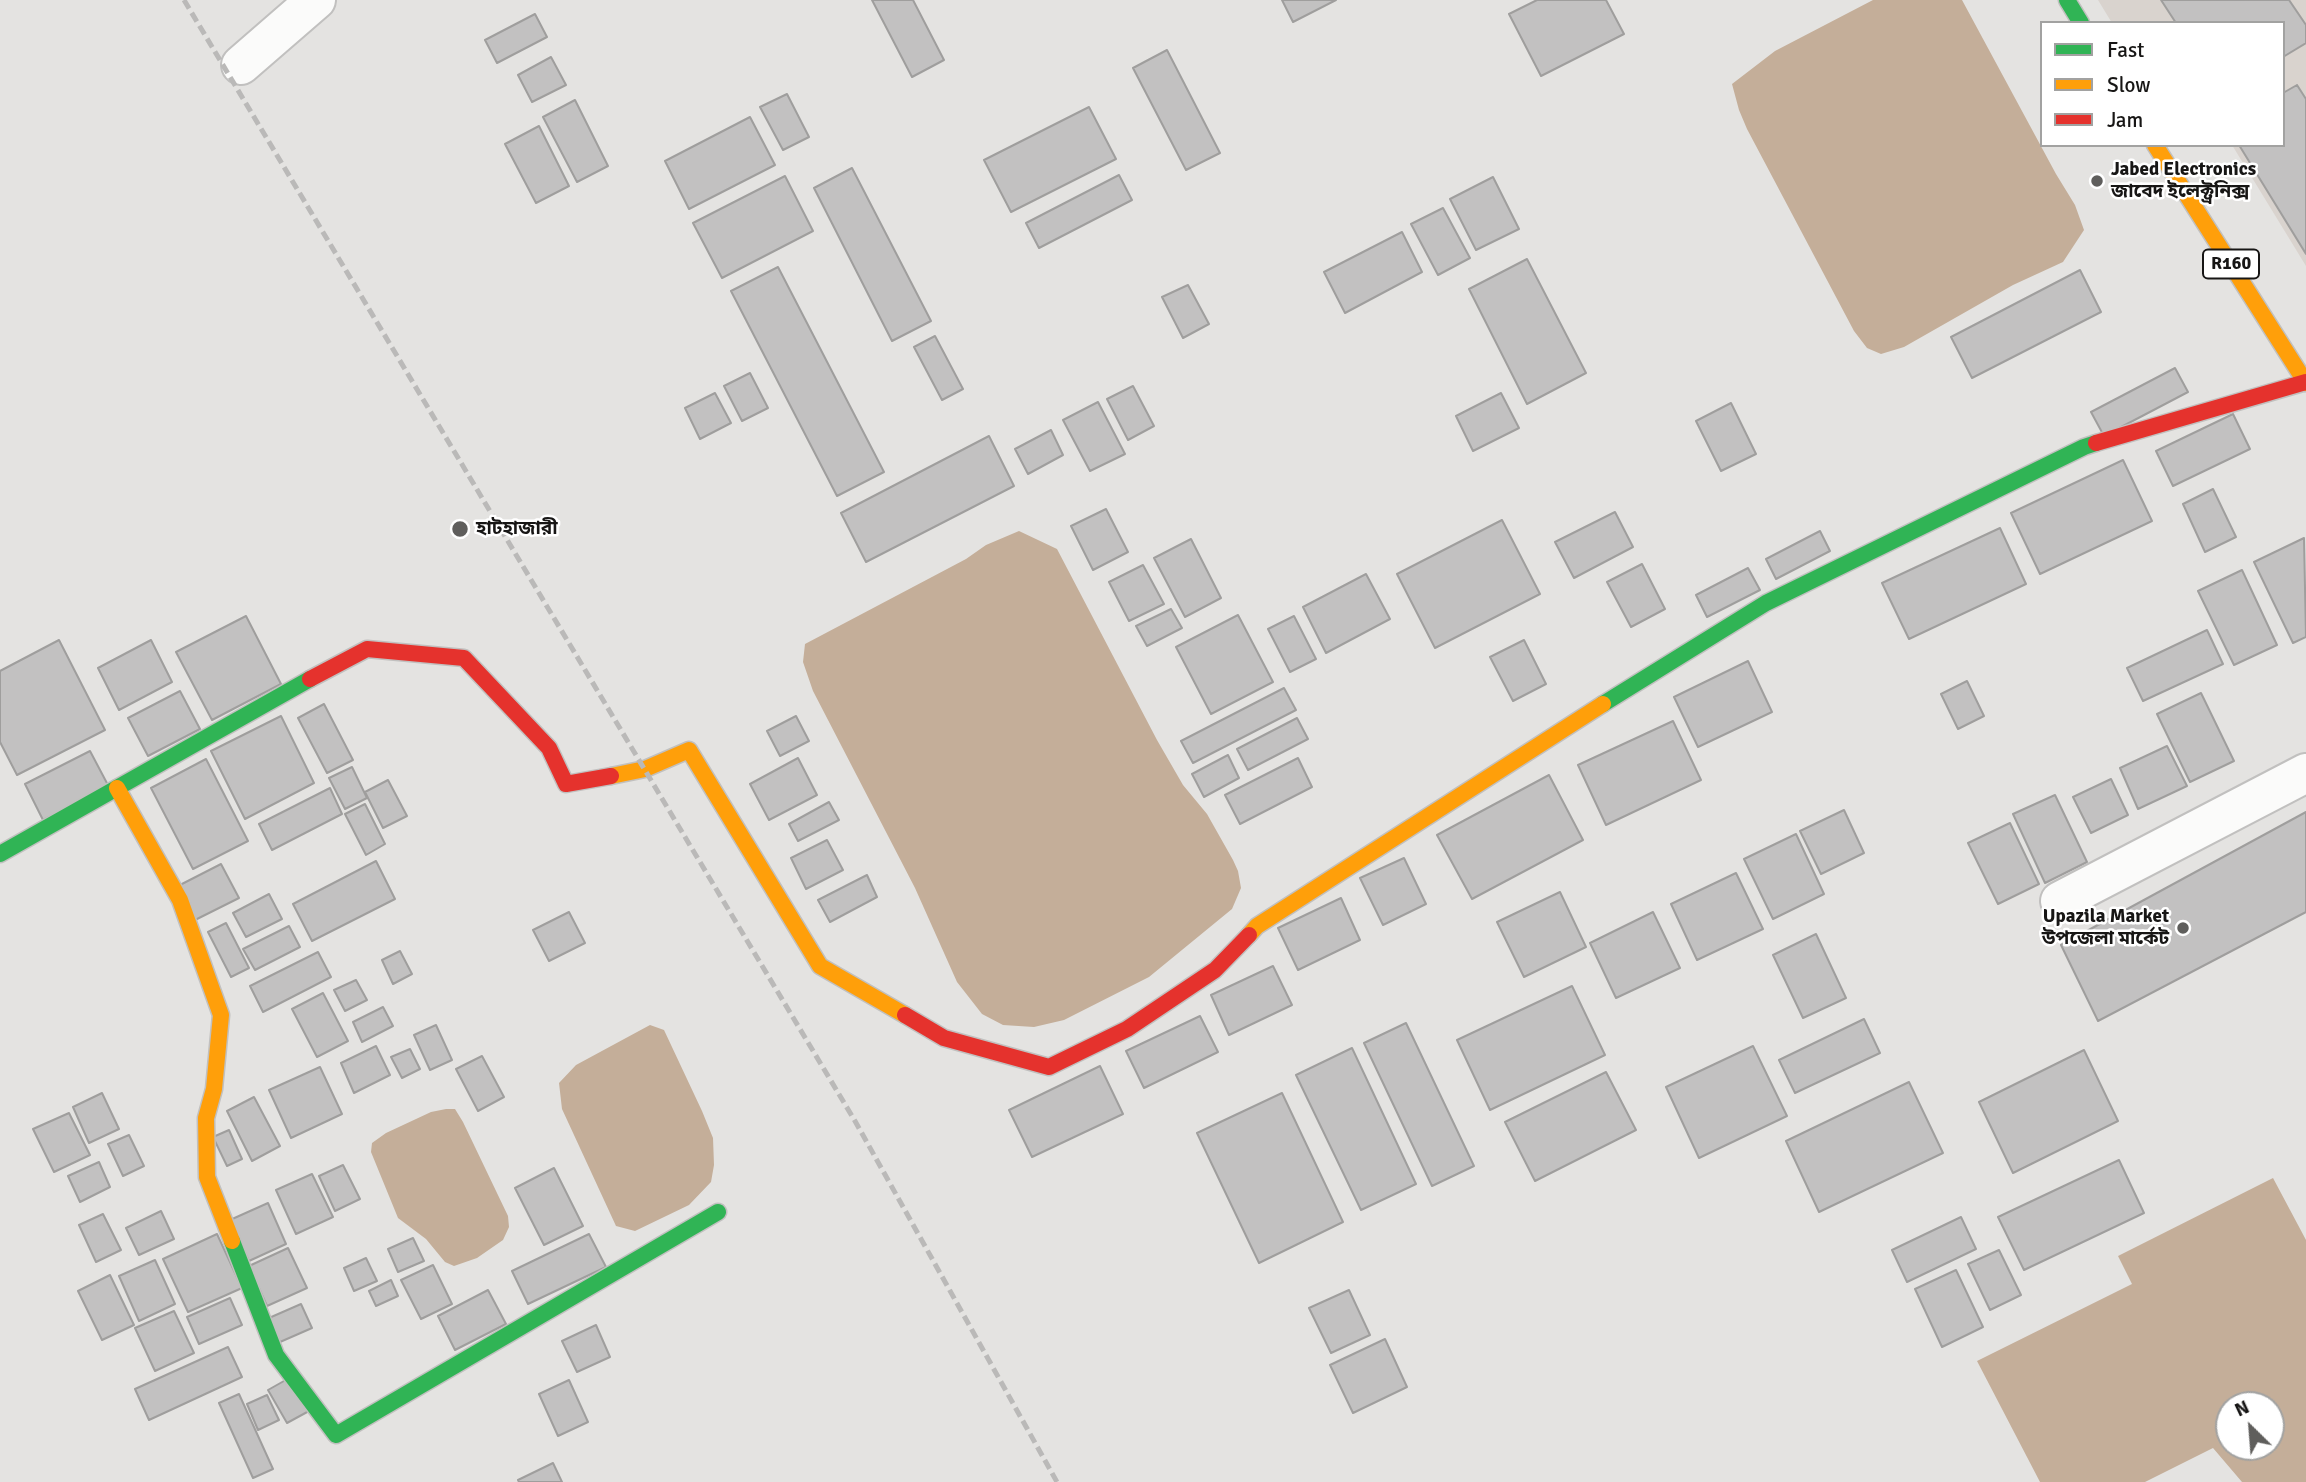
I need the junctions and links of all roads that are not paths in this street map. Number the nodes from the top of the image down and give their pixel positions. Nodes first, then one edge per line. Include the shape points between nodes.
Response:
1 (316, 0) edge
2 (2067, 0) edge
3 (2080, 21) edge
4 (240, 65) dead end
5 (2156, 147) edge
6 (2306, 382) edge
7 (2306, 773) edge
8 (117, 788) junction
9 (0, 855) edge
10 (2060, 901) dead end
11 (718, 1212) dead end

1 - 4 street
2 - 3 street
5 - 6 street, R160
6 - 8 street via 2084,447 1766,603 1257,926 1215,970 1127,1029 1049,1067 944,1038 820,966 689,750 645,769 566,784 549,748 464,658 368,649
7 - 10 street
8 - 9 street
8 - 11 street via 180,900 221,1016 214,1089 206,1118 207,1177 276,1355 336,1435

